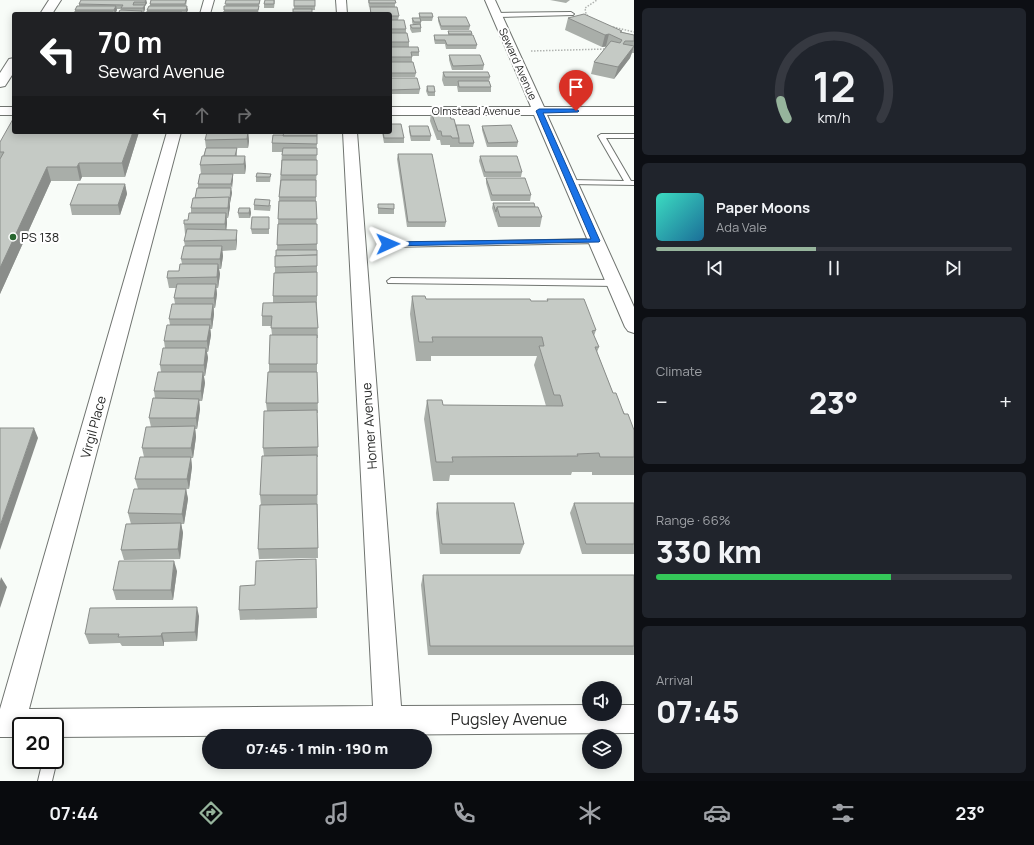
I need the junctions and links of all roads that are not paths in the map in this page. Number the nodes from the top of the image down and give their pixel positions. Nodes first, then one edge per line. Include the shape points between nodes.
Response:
1 (55, 0) edge
2 (209, 0) edge
3 (341, 0) edge
4 (490, 0) edge
5 (47, 12) edge
6 (206, 12) edge
7 (342, 12) edge
8 (571, 14) dead end
9 (496, 15) junction
10 (12, 65) edge
11 (0, 83) edge
12 (0, 111) edge
13 (12, 111) edge
14 (392, 111) edge
15 (539, 111) junction
16 (634, 111) edge
17 (173, 134) edge
18 (350, 134) edge
19 (634, 136) edge
20 (570, 182) junction
21 (632, 183) edge
22 (596, 241) junction
23 (388, 244) dead end
24 (391, 281) dead end
25 (615, 284) junction
26 (634, 327) edge
27 (388, 719) junction
28 (634, 719) edge
29 (6, 723) edge
30 (48, 769) edge
31 (45, 781) edge

1 - 5 street
2 - 6 street
3 - 7 street
4 - 9 street, Seward Avenue
8 - 9 lane
9 - 15 street, Seward Avenue
10 - 11 street
12 - 13 street
14 - 15 street, Olmstead Avenue
15 - 16 street, Olmstead Avenue
15 - 20 street, Seward Avenue
17 - 29 street, Virgil Place
18 - 27 street, Homer Avenue
19 - 21 lane via 601,136
20 - 21 lane
20 - 22 street, Seward Avenue
22 - 23 lane
22 - 25 street, Seward Avenue
24 - 25 lane
25 - 26 street, Seward Avenue
27 - 28 street, Pugsley Avenue
27 - 29 street, Pugsley Avenue via 58,728
30 - 31 lane

